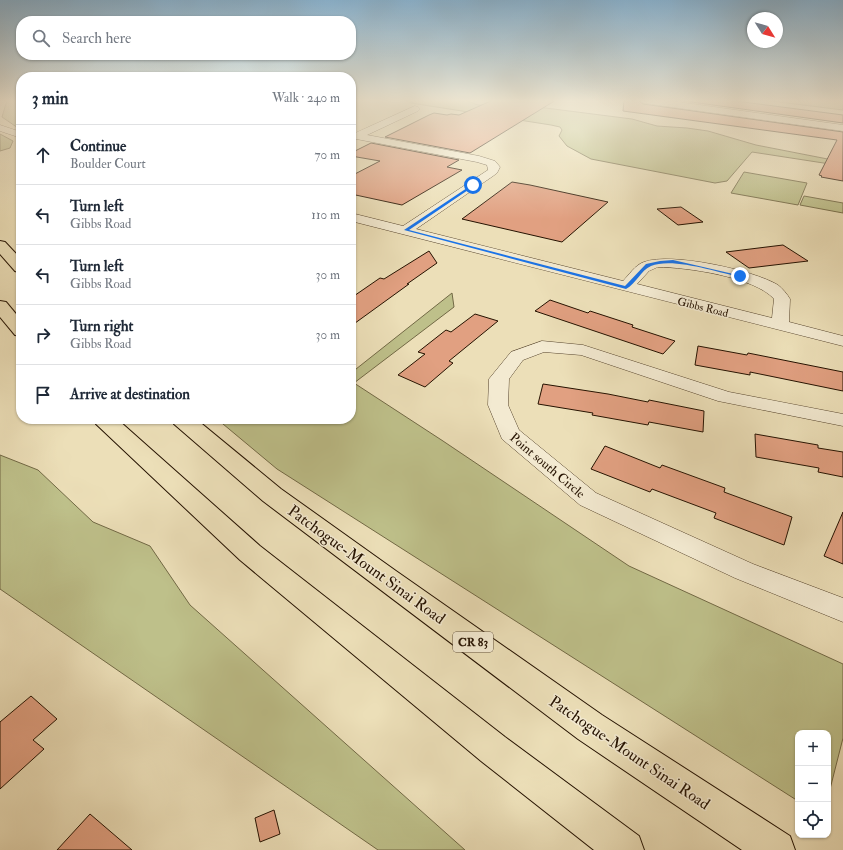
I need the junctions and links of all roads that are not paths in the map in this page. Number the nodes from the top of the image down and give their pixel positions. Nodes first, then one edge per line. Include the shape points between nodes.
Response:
1 (378, 140) edge
2 (356, 218) edge
3 (406, 230) junction
4 (0, 245) edge
5 (16, 263) edge
6 (626, 288) junction
7 (0, 306) edge
8 (16, 325) edge
9 (780, 325) junction
10 (843, 341) edge
11 (843, 420) edge
12 (109, 424) edge
13 (188, 424) edge
14 (843, 610) edge
15 (625, 850) edge
16 (776, 850) edge

1 - 3 street via 488,161 494,167 489,174
2 - 3 street, Gibbs Road
3 - 6 street, Gibbs Road
4 - 5 highway
6 - 9 street, Gibbs Road
6 - 9 street via 648,265 660,262 673,262 740,276 772,288 782,299
7 - 8 highway
9 - 10 street, Gibbs Road
11 - 14 street, Point south Circle via 725,397 583,350 542,346 516,356 499,379 498,405 510,434 588,499 744,571
12 - 15 highway via 250,553 493,749
13 - 16 highway, Patchogue-Mount Sinai Road / CR 83 via 272,495 424,607 590,727

